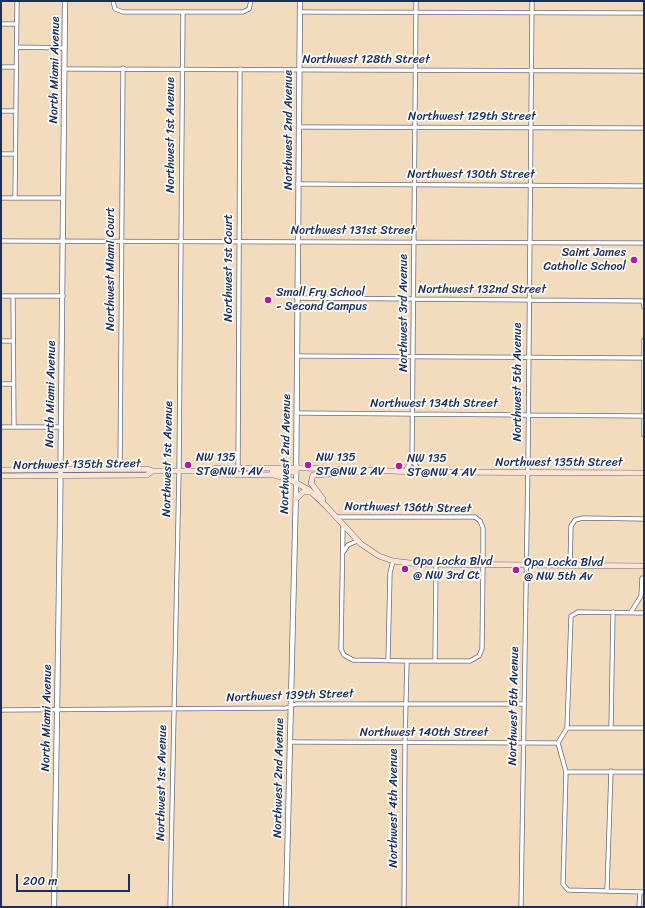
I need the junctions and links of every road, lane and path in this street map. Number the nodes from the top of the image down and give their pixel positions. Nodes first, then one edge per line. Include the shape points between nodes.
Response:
1 (17, 1) edge
2 (65, 1) edge
3 (113, 1) edge
4 (251, 1) edge
5 (300, 1) edge
6 (416, 1) edge
7 (532, 1) edge
8 (183, 12) junction
9 (300, 12) junction
10 (416, 13) junction
11 (532, 13) junction
12 (644, 13) edge
13 (1, 24) edge
14 (16, 24) junction
15 (17, 47) junction
16 (65, 48) junction
17 (1, 67) edge
18 (16, 67) junction
19 (65, 68) junction
20 (123, 68) junction
21 (181, 68) junction
22 (240, 69) junction
23 (299, 69) junction
24 (415, 70) junction
25 (531, 70) junction
26 (644, 71) edge
27 (1, 111) edge
28 (16, 111) junction
29 (415, 126) junction
30 (299, 127) junction
31 (531, 127) junction
32 (644, 128) edge
33 (1, 154) edge
34 (15, 154) junction
35 (298, 184) junction
36 (415, 185) junction
37 (531, 185) junction
38 (644, 186) edge
39 (15, 197) junction
40 (1, 198) edge
41 (63, 198) junction
42 (1, 241) edge
43 (240, 241) junction
44 (298, 241) junction
45 (63, 242) junction
46 (121, 242) junction
47 (181, 242) junction
48 (414, 242) junction
49 (530, 242) junction
50 (644, 243) edge
51 (1, 296) edge
52 (14, 296) junction
53 (63, 296) junction
54 (298, 298) junction
55 (414, 299) junction
56 (529, 300) junction
57 (644, 307) edge
58 (644, 340) edge
59 (1, 341) edge
60 (13, 341) junction
61 (297, 356) junction
62 (414, 357) junction
63 (529, 357) junction
64 (644, 358) edge
65 (1, 384) edge
66 (13, 384) junction
67 (297, 413) junction
68 (413, 414) junction
69 (528, 414) junction
70 (643, 416) junction
71 (61, 426) junction
72 (1, 427) edge
73 (14, 427) junction
74 (644, 434) edge
75 (412, 460) junction
76 (238, 468) junction
77 (60, 469) junction
78 (120, 469) junction
79 (1, 470) edge
80 (296, 470) junction
81 (366, 470) junction
82 (152, 471) junction
83 (178, 471) junction
84 (210, 471) junction
85 (405, 471) junction
86 (420, 472) junction
87 (528, 472) junction
88 (265, 474) junction
89 (644, 474) edge
90 (96, 475) junction
91 (1, 476) edge
92 (60, 476) junction
93 (296, 482) junction
94 (312, 493) junction
95 (296, 499) junction
96 (326, 506) junction
97 (336, 517) junction
98 (644, 519) edge
99 (343, 526) junction
100 (357, 541) junction
101 (344, 552) junction
102 (393, 561) junction
103 (436, 564) junction
104 (483, 564) junction
105 (527, 565) junction
106 (570, 565) junction
107 (644, 566) edge
108 (642, 578) dead end
109 (613, 612) junction
110 (631, 612) junction
111 (643, 612) edge
112 (388, 660) junction
113 (407, 660) junction
114 (434, 660) junction
115 (407, 704) junction
116 (523, 704) junction
117 (291, 706) junction
118 (174, 708) junction
119 (57, 709) junction
120 (1, 710) edge
121 (611, 727) junction
122 (566, 728) junction
123 (644, 728) edge
124 (290, 742) junction
125 (405, 742) junction
126 (523, 743) junction
127 (558, 744) junction
128 (611, 771) junction
129 (566, 772) junction
130 (644, 772) edge
131 (608, 890) junction
132 (642, 892) edge
133 (54, 907) edge
134 (170, 907) edge
135 (286, 907) edge
136 (404, 907) edge
137 (521, 907) edge
138 (639, 907) edge

1 - 14 street
2 - 16 street, North Miami Avenue
3 - 8 street via 115,9 123,12
4 - 8 street via 249,9 243,12
5 - 9 street, Northwest 2nd Avenue
6 - 10 street
7 - 11 street, Northwest 5th Avenue
8 - 21 street, Northwest 1st Avenue
9 - 10 street
9 - 23 street, Northwest 2nd Avenue
10 - 11 street
10 - 24 street
11 - 12 street
11 - 25 street, Northwest 5th Avenue
13 - 14 street
14 - 15 street
15 - 16 street
15 - 18 street
16 - 19 street, North Miami Avenue
17 - 18 street
18 - 28 street
19 - 20 street, Northwest 128th Street
19 - 41 street, North Miami Avenue
20 - 21 street, Northwest 128th Street
20 - 46 street, Northwest Miami Court
21 - 22 street, Northwest 128th Street
21 - 47 street, Northwest 1st Avenue
22 - 23 street, Northwest 128th Street
22 - 43 street, Northwest 1st Court
23 - 24 street, Northwest 128th Street
23 - 30 street, Northwest 2nd Avenue
24 - 25 street, Northwest 128th Street
24 - 29 street, Northwest 3rd Avenue
25 - 26 street, Northwest 128th Street
25 - 31 street, Northwest 5th Avenue
27 - 28 street
28 - 34 street
29 - 30 street, Northwest 129th Street
29 - 31 street, Northwest 129th Street
29 - 36 street, Northwest 3rd Avenue
30 - 35 street, Northwest 2nd Avenue
31 - 32 street, Northwest 129th Street
31 - 37 street, Northwest 5th Avenue
33 - 34 street
34 - 39 street
35 - 36 street, Northwest 130th Street
35 - 44 street, Northwest 2nd Avenue
36 - 37 street, Northwest 130th Street
36 - 48 street, Northwest 3rd Avenue
37 - 38 street, Northwest 130th Street
37 - 49 street, Northwest 5th Avenue
39 - 40 street
39 - 41 street
41 - 45 street, North Miami Avenue
42 - 45 street, Northwest 131st Street
43 - 44 street, Northwest 131st Street
43 - 47 street, Northwest 131st Street
43 - 76 street, Northwest 1st Court
44 - 48 street, Northwest 131st Street
44 - 54 street, Northwest 2nd Avenue
45 - 46 street, Northwest 131st Street
45 - 53 street, North Miami Avenue
46 - 47 street, Northwest 131st Street
46 - 78 street, Northwest Miami Court
47 - 83 street, Northwest 1st Avenue
48 - 49 street, Northwest 131st Street
48 - 55 street, Northwest 3rd Avenue
49 - 50 street, Northwest 131st Street
49 - 56 street, Northwest 5th Avenue
51 - 52 street
52 - 53 street
52 - 60 street
53 - 71 street, North Miami Avenue
54 - 55 street, Northwest 132nd Street
54 - 61 street, Northwest 2nd Avenue
55 - 56 street, Northwest 132nd Street
55 - 62 street, Northwest 3rd Avenue
56 - 57 street, Northwest 132nd Street via 643,301
56 - 63 street, Northwest 5th Avenue
58 - 64 street
59 - 60 street
60 - 66 street
61 - 62 street
61 - 67 street, Northwest 2nd Avenue
62 - 63 street
62 - 68 street, Northwest 3rd Avenue
63 - 64 street
63 - 69 street, Northwest 5th Avenue
64 - 70 street
65 - 66 street
66 - 73 street
67 - 68 street, Northwest 134th Street
67 - 80 street, Northwest 2nd Avenue
68 - 69 street, Northwest 134th Street
68 - 75 street, Northwest 3rd Avenue
69 - 70 street, Northwest 134th Street
69 - 87 street, Northwest 5th Avenue
70 - 74 street
71 - 73 street
71 - 77 street, North Miami Avenue
72 - 73 street
75 - 85 street
75 - 86 street
76 - 80 main road, Northwest 135th Street
76 - 84 main road, Northwest 135th Street via 216,468
77 - 78 main road, Northwest 135th Street
77 - 79 main road, Northwest 135th Street
77 - 92 street, North Miami Avenue
78 - 82 main road, Northwest 135th Street
78 - 90 main road via 118,472 102,472
80 - 81 main road, Northwest 135th Street
80 - 88 main road
80 - 93 street, Northwest 2nd Avenue
81 - 85 main road, Northwest 135th Street
81 - 96 main road via 313,475 311,484
82 - 83 main road, Northwest 135th Street
82 - 90 main road, Northwest 135th Street via 147,475
83 - 84 main road, Northwest 135th Street
83 - 118 street, Northwest 1st Avenue
84 - 88 main road, Northwest 135th Street via 216,474
85 - 86 main road, Northwest 135th Street
86 - 87 main road, Northwest 135th Street
87 - 89 main road, Northwest 135th Street
87 - 105 street, Northwest 5th Avenue
88 - 93 main road, Northwest 135th Street
90 - 92 main road, Northwest 135th Street
91 - 92 main road, Northwest 135th Street
92 - 119 street, North Miami Avenue
93 - 94 main road, Northwest 135th Street
93 - 95 street, Northwest 2nd Avenue
94 - 95 main road via 303,492
94 - 96 main road, Northwest 135th Street
95 - 117 street, Northwest 2nd Avenue
96 - 97 main road
97 - 99 main road
97 - 104 street, Northwest 136th Street via 475,517 484,528
98 - 106 street via 579,518 573,521
99 - 100 main road
99 - 101 street
100 - 101 street via 348,545
100 - 102 main road via 374,553
101 - 112 street via 341,649 344,655 353,660
102 - 103 main road
102 - 112 street via 390,573
103 - 104 main road
103 - 114 street
104 - 105 main road
104 - 114 street via 482,649 476,659 470,661
105 - 106 main road
105 - 116 street, Northwest 5th Avenue
106 - 107 main road
108 - 110 street via 641,596
109 - 110 street
109 - 121 street
109 - 122 street via 578,612 571,616
110 - 111 street
112 - 113 street
113 - 114 street
113 - 115 street, Northwest 4th Avenue
115 - 116 street, Northwest 139th Street
115 - 117 street, Northwest 139th Street
115 - 125 street, Northwest 4th Avenue
116 - 126 street, Northwest 5th Avenue
117 - 118 street, Northwest 139th Street
117 - 124 street, Northwest 2nd Avenue
118 - 119 street, Northwest 139th Street
118 - 134 street, Northwest 1st Avenue
119 - 120 street, Northwest 139th Street
119 - 133 street, North Miami Avenue
121 - 122 street
121 - 123 street
122 - 127 street
124 - 125 street, Northwest 140th Street
124 - 135 street, Northwest 2nd Avenue
125 - 126 street, Northwest 140th Street
125 - 136 street, Northwest 4th Avenue
126 - 127 street, Northwest 140th Street
126 - 137 street, Northwest 5th Avenue
127 - 129 street
128 - 129 street
128 - 130 street
128 - 131 street
129 - 131 street via 563,884 568,890
131 - 132 street
132 - 138 street

